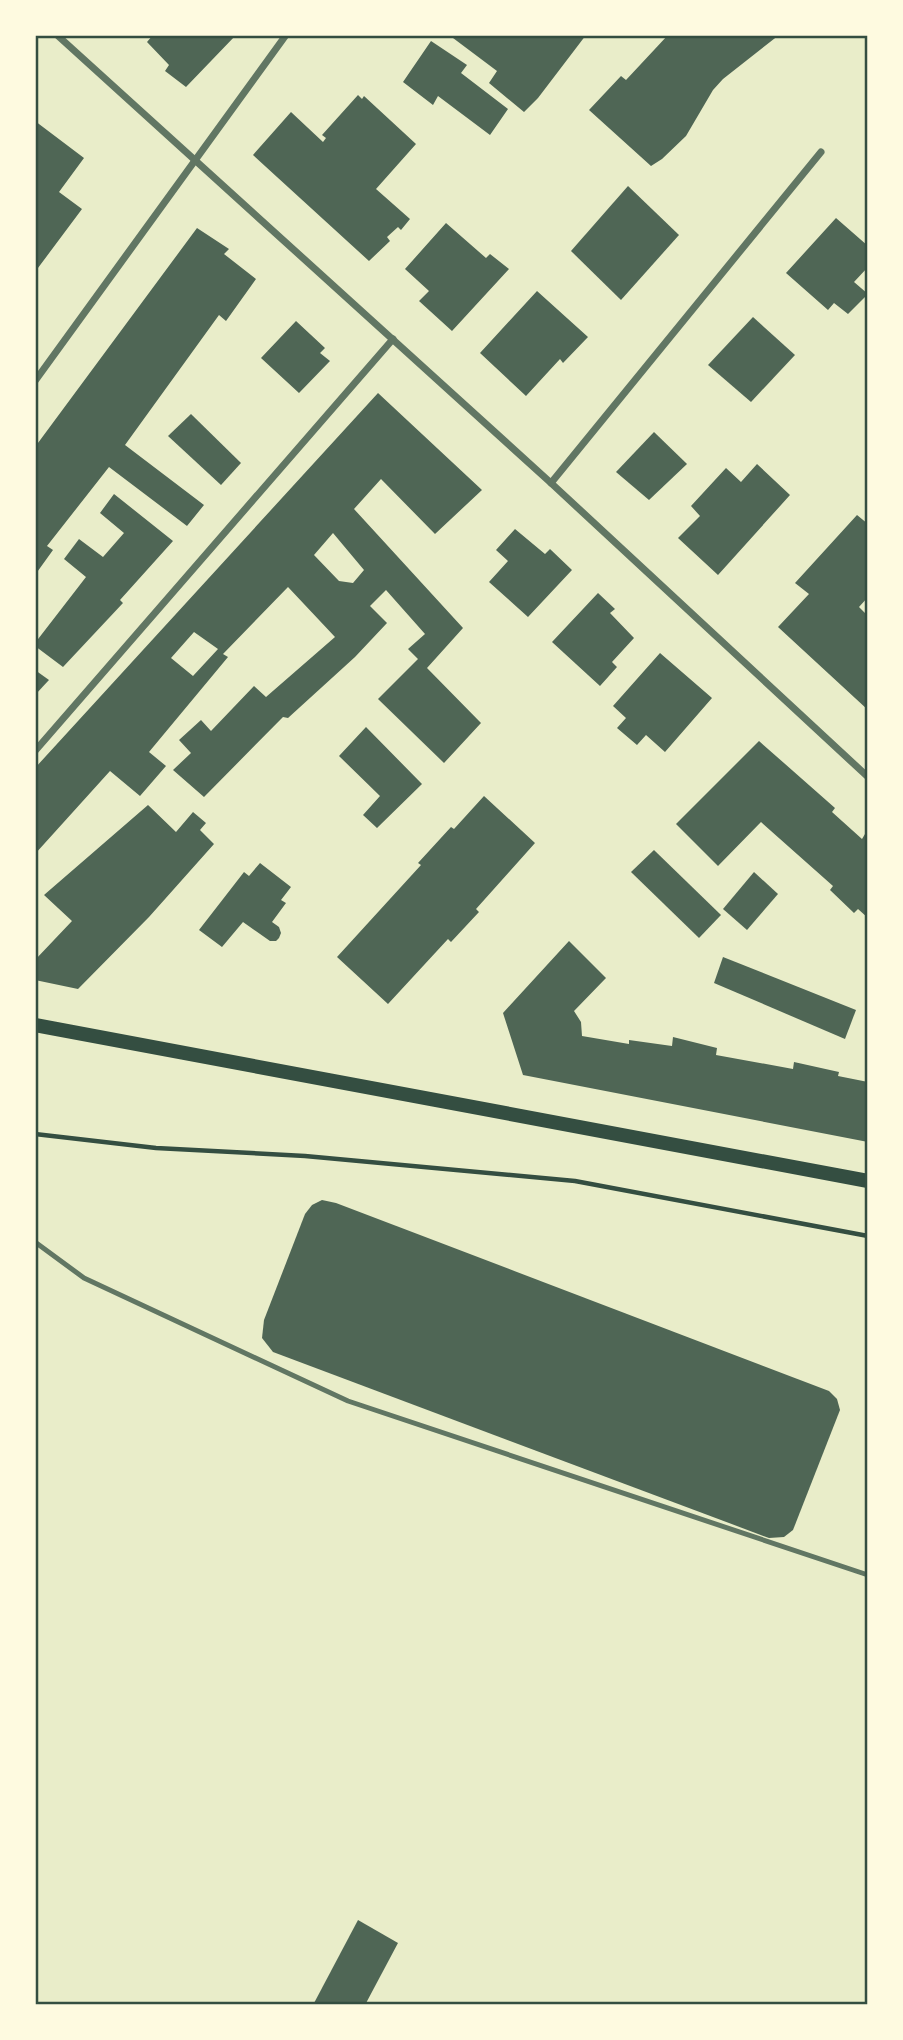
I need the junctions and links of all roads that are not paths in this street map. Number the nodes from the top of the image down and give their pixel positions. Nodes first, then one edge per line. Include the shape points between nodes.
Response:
1 (57, 35) edge
2 (286, 35) edge
3 (821, 152) dead end
4 (195, 159) junction
5 (393, 340) junction
6 (35, 381) edge
7 (551, 483) junction
8 (35, 751) edge
9 (868, 777) edge
10 (35, 1025) edge
11 (868, 1181) edge
12 (35, 1242) edge
13 (868, 1575) edge

1 - 4 street
2 - 4 street
3 - 7 street
4 - 5 street
4 - 6 street
5 - 7 street
5 - 8 street
7 - 9 street
10 - 11 main road
12 - 13 lane via 84,1278 348,1401

